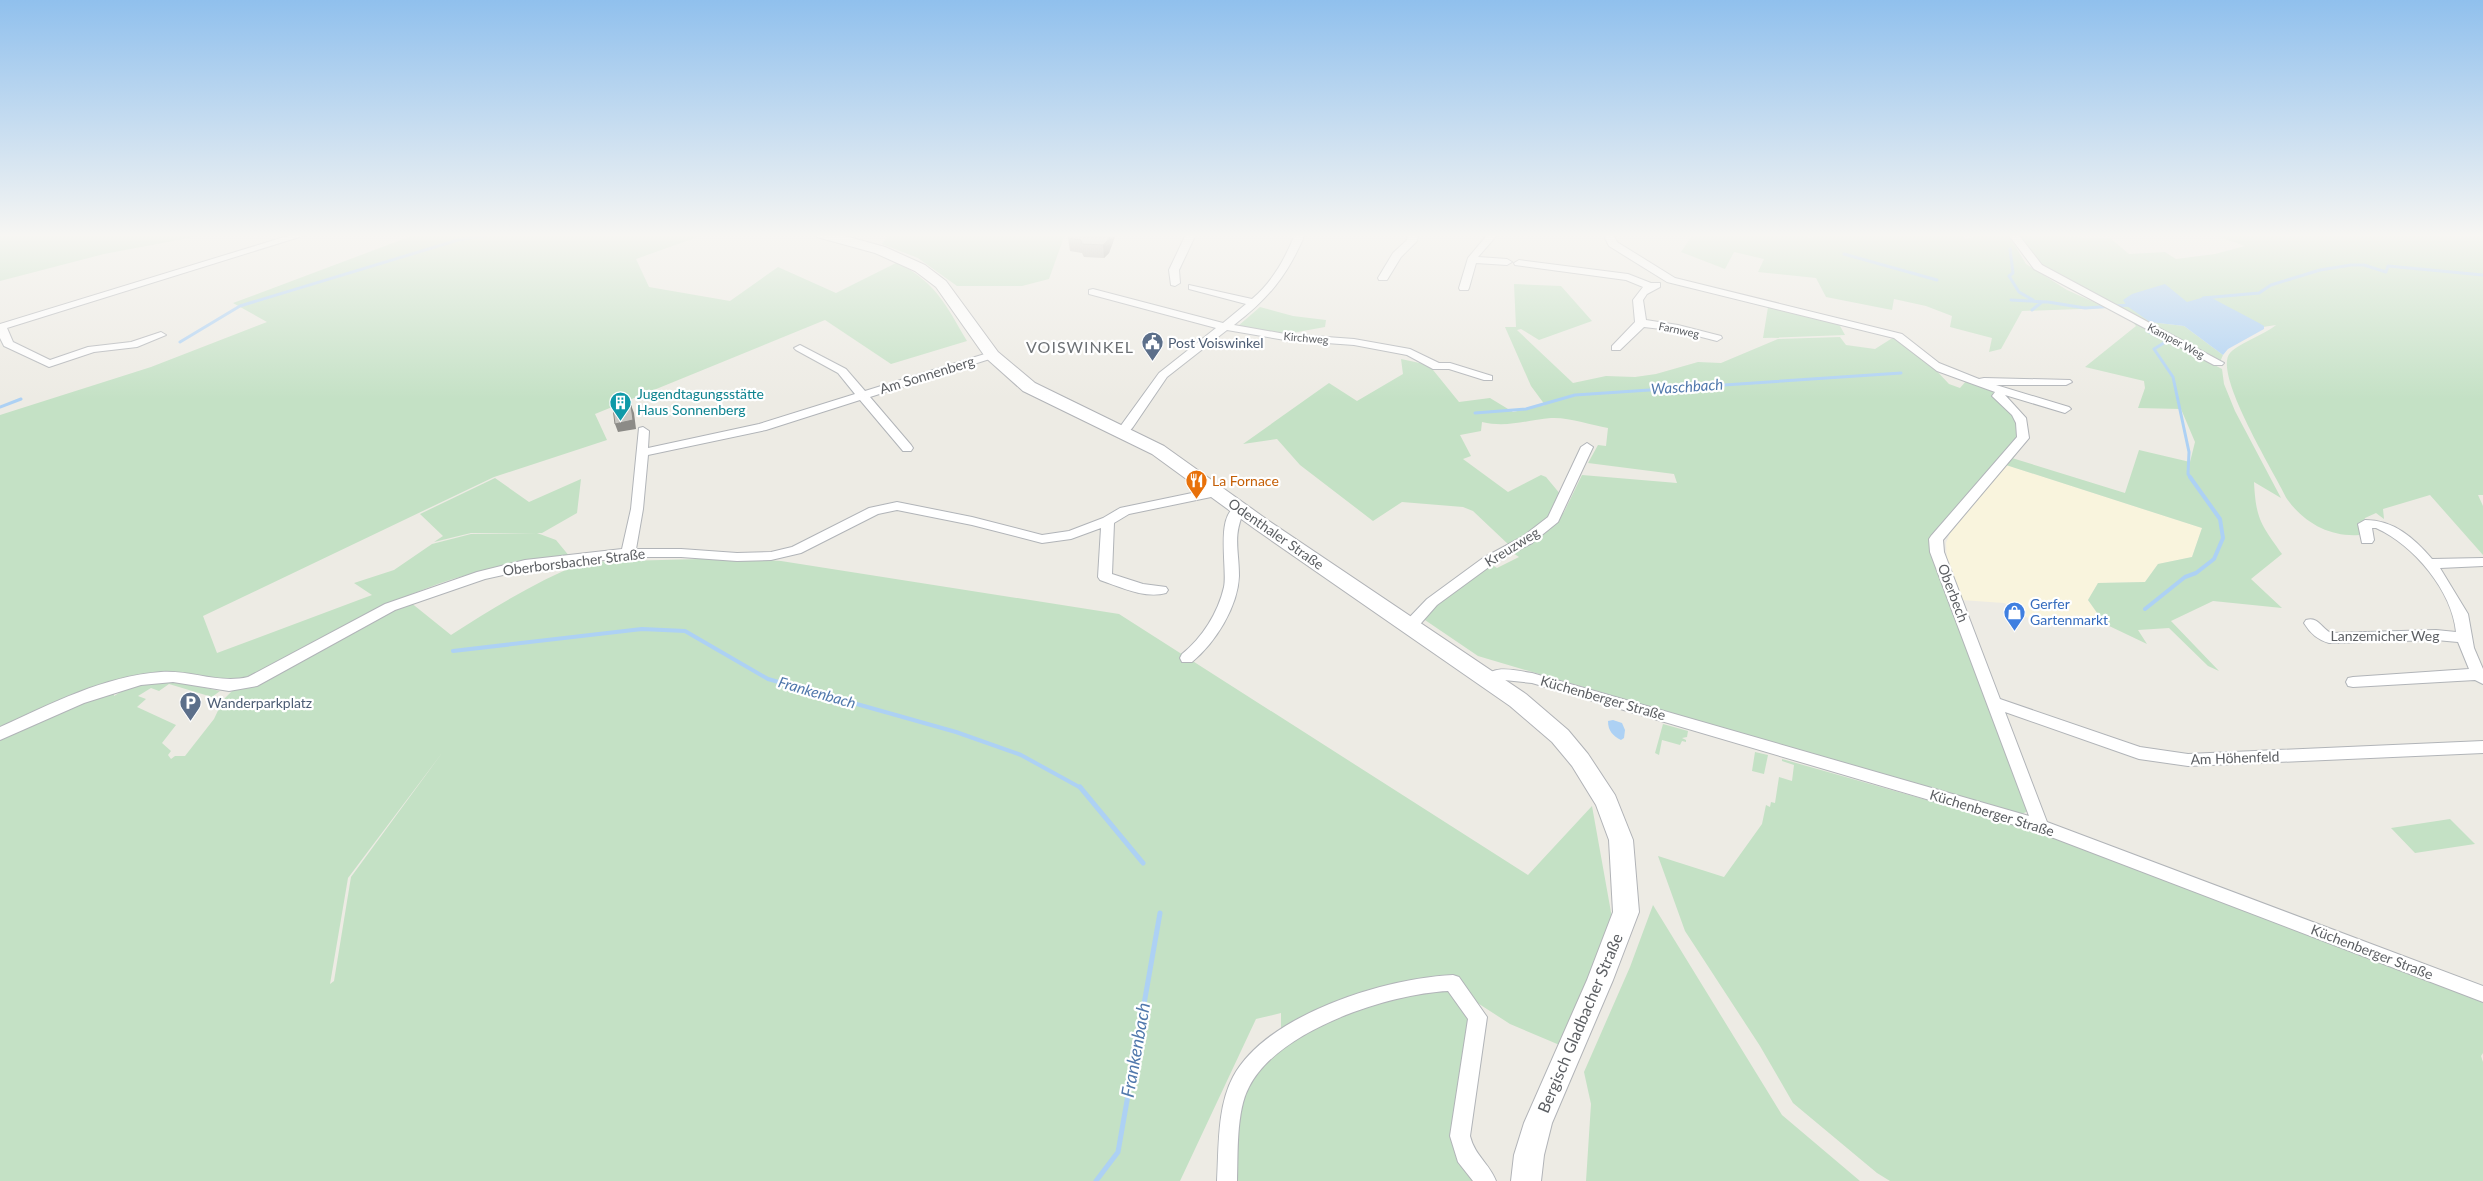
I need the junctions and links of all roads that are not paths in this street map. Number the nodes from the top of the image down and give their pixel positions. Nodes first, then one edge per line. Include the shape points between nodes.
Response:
1 (124, 289) edge
2 (945, 289) edge
3 (1202, 289) edge
4 (1267, 289) edge
5 (1647, 289) edge
6 (1708, 289) edge
7 (2079, 289) edge
8 (1093, 292) dead end
9 (1256, 302) junction
10 (1641, 323) junction
11 (1, 327) edge
12 (1227, 327) junction
13 (161, 335) dead end
14 (1718, 338) dead end
15 (800, 348) dead end
16 (1616, 348) dead end
17 (992, 355) junction
18 (2218, 363) dead end
19 (1488, 378) dead end
20 (1974, 381) junction
21 (2066, 382) dead end
22 (2002, 391) junction
23 (861, 396) junction
24 (2066, 409) dead end
25 (643, 431) dead end
26 (1123, 431) junction
27 (1588, 447) dead end
28 (906, 448) dead end
29 (642, 453) junction
30 (1216, 492) junction
31 (1239, 509) junction
32 (1108, 521) junction
33 (2367, 540) dead end
34 (628, 553) junction
35 (2483, 562) edge
36 (2430, 564) junction
37 (1161, 590) dead end
38 (2311, 623) dead end
39 (1410, 626) junction
40 (2464, 638) junction
41 (1186, 658) dead end
42 (2481, 676) edge
43 (1490, 680) junction
44 (2353, 682) dead end
45 (1996, 703) junction
46 (0, 734) edge
47 (2483, 747) edge
48 (2041, 826) junction
49 (1624, 864) joint
50 (2483, 994) edge
51 (1227, 1181) edge
52 (1486, 1181) edge
53 (1526, 1181) edge

1 - 11 street
2 - 17 main road, Odenthaler Straße
3 - 9 street
4 - 9 street
5 - 10 street via 1636,302
6 - 20 street via 1898,336 1938,368
7 - 18 street, Kamper Weg
8 - 12 street, Kirchweg
9 - 12 street
10 - 14 street, Farnweg
10 - 16 street
11 - 13 street via 8,344 50,364 92,349 133,345
12 - 19 street, Kirchweg via 1285,337 1398,349 1438,367 1450,366
12 - 26 street via 1174,364 1158,380 1135,419
15 - 23 street via 842,370
17 - 23 street, Am Sonnenberg
17 - 26 main road, Odenthaler Straße via 1029,386
20 - 21 street
20 - 22 street
22 - 24 street
22 - 45 street, Oberbech via 1998,396 2013,406 2023,423 2023,438 1936,539 1937,552
23 - 28 street, Am Sonnenberg
23 - 29 street, Am Sonnenberg via 762,427
25 - 29 street
26 - 30 main road, Odenthaler Straße via 1158,450
27 - 39 street, Kreuzweg via 1554,519 1432,602
29 - 34 street via 637,509
30 - 31 main road, Odenthaler Straße
30 - 32 street, Oberborsbacher Straße via 1125,511
31 - 39 main road, Odenthaler Straße
31 - 41 street via 1230,526 1232,578 1228,596 1204,642
32 - 34 street, Oberborsbacher Straße via 1071,535 1042,539 896,506 874,511 796,550 780,554 737,557
32 - 37 street via 1105,577 1142,589
33 - 36 street via 2365,524 2383,525 2398,532
34 - 46 street, Oberborsbacher Straße via 525,565 482,574 419,595 371,616 266,676 245,684 209,684 164,677 135,681 95,694
35 - 36 street
36 - 40 street via 2461,614
38 - 40 street, Lanzemicher Weg via 2330,638 2436,634
39 - 43 main road, Odenthaler Straße
40 - 42 street
42 - 44 street
43 - 48 street, Küchenberger Straße via 1506,674 1532,678
43 - 49 main road, Odenthaler Straße via 1540,718 1580,760 1607,802 1621,840
45 - 47 street, Am Höhenfeld via 2139,753 2188,760
45 - 48 street, Oberbech
48 - 50 street, Küchenberger Straße
49 - 53 main road, Bergisch Gladbacher Straße via 1626,912 1538,1123
51 - 52 street via 1232,1114 1240,1082 1256,1059 1283,1038 1334,1011 1386,992 1433,982 1453,983 1478,1017 1460,1136 1465,1155

